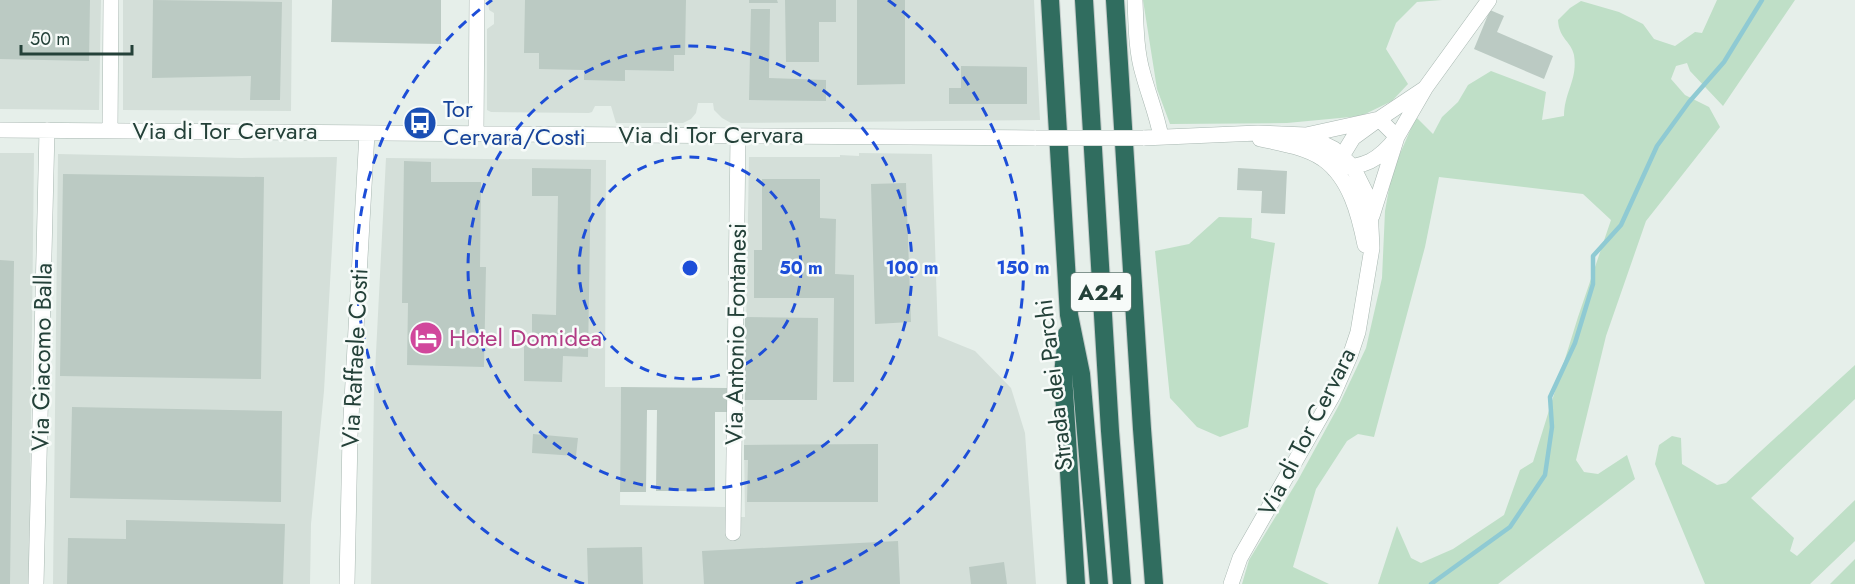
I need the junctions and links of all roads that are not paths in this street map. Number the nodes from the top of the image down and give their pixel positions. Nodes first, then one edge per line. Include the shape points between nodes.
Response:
1 (111, 0) edge
2 (477, 0) edge
3 (1050, 0) edge
4 (1084, 0) edge
5 (1115, 0) edge
6 (1134, 0) edge
7 (1489, 0) edge
8 (1426, 87) junction
9 (1379, 119) junction
10 (0, 130) edge
11 (47, 130) junction
12 (110, 131) junction
13 (366, 133) junction
14 (476, 133) junction
15 (1243, 135) junction
16 (1306, 135) junction
17 (738, 136) junction
18 (1161, 137) junction
19 (1397, 137) junction
20 (1342, 155) junction
21 (1353, 167) junction
22 (1334, 169) junction
23 (1371, 219) junction
24 (1367, 275) junction
25 (1069, 315) junction
26 (733, 532) dead end
27 (36, 584) edge
28 (347, 584) edge
29 (1076, 584) edge
30 (1099, 584) edge
31 (1122, 584) edge
32 (1154, 584) edge
33 (1231, 584) edge

1 - 12 street
2 - 14 street
3 - 25 highway, Strada dei Parchi / A24
4 - 31 highway, Strada dei Parchi / A24
5 - 32 highway
6 - 18 street via 1138,53
7 - 8 street
8 - 9 street
8 - 19 street
9 - 16 street
9 - 19 street
9 - 20 street via 1353,138
10 - 11 street, Via di Tor Cervara
11 - 12 street, Via di Tor Cervara
11 - 27 street, Via Giacomo Balla
12 - 13 street, Via di Tor Cervara
13 - 14 street, Via di Tor Cervara
13 - 28 street, Via Raffaele Costi via 350,436
14 - 17 street, Via di Tor Cervara
15 - 16 street, Via di Tor Cervara
15 - 18 street, Via di Tor Cervara
15 - 22 street, Via di Tor Cervara via 1312,153
16 - 20 street, Via di Tor Cervara
17 - 18 street, Via di Tor Cervara, bridge
17 - 26 street, Via Antonio Fontanesi
19 - 21 street via 1384,154
19 - 23 street
20 - 21 street, Via di Tor Cervara
20 - 22 street
21 - 22 street
21 - 23 street, Via di Tor Cervara via 1365,191
22 - 24 street, Via di Tor Cervara via 1359,217
23 - 24 street, Via di Tor Cervara via 1372,248
24 - 33 street, Via di Tor Cervara via 1358,332 1341,379 1240,558
25 - 29 highway via 1063,375
25 - 30 highway, Strada dei Parchi / A24 via 1081,374

